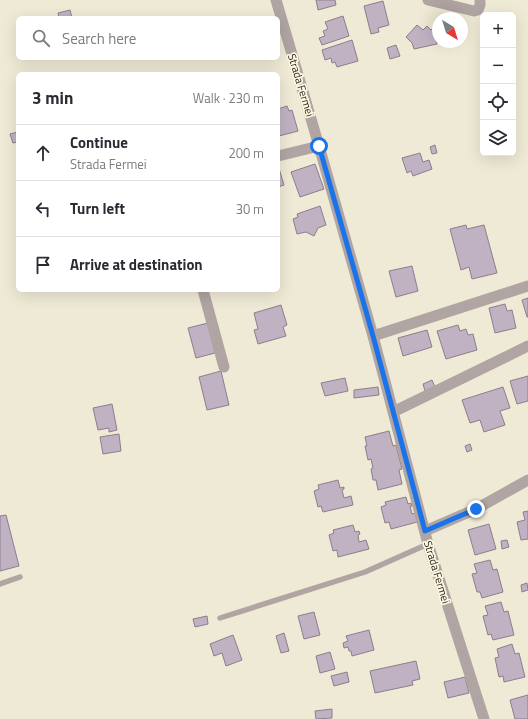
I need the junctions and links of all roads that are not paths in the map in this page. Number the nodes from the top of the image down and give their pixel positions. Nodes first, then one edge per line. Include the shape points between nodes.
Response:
1 (276, 0) edge
2 (428, 0) edge
3 (479, 5) edge
4 (319, 146) junction
5 (280, 156) edge
6 (528, 286) edge
7 (204, 292) edge
8 (373, 336) junction
9 (528, 346) edge
10 (224, 367) dead end
11 (393, 412) junction
12 (528, 480) edge
13 (425, 531) junction
14 (428, 544) junction
15 (20, 577) dead end
16 (0, 584) edge
17 (220, 618) dead end
18 (484, 719) edge

1 - 4 street, Strada Fermei
2 - 3 street via 474,11
4 - 5 street
4 - 8 street, Strada Fermei
6 - 8 street
7 - 10 street
8 - 11 street, Strada Fermei
9 - 11 street
11 - 13 street, Strada Fermei
12 - 13 street via 476,509
13 - 14 street, Strada Fermei
14 - 17 lane via 365,572
14 - 18 street, Strada Fermei
15 - 16 lane

